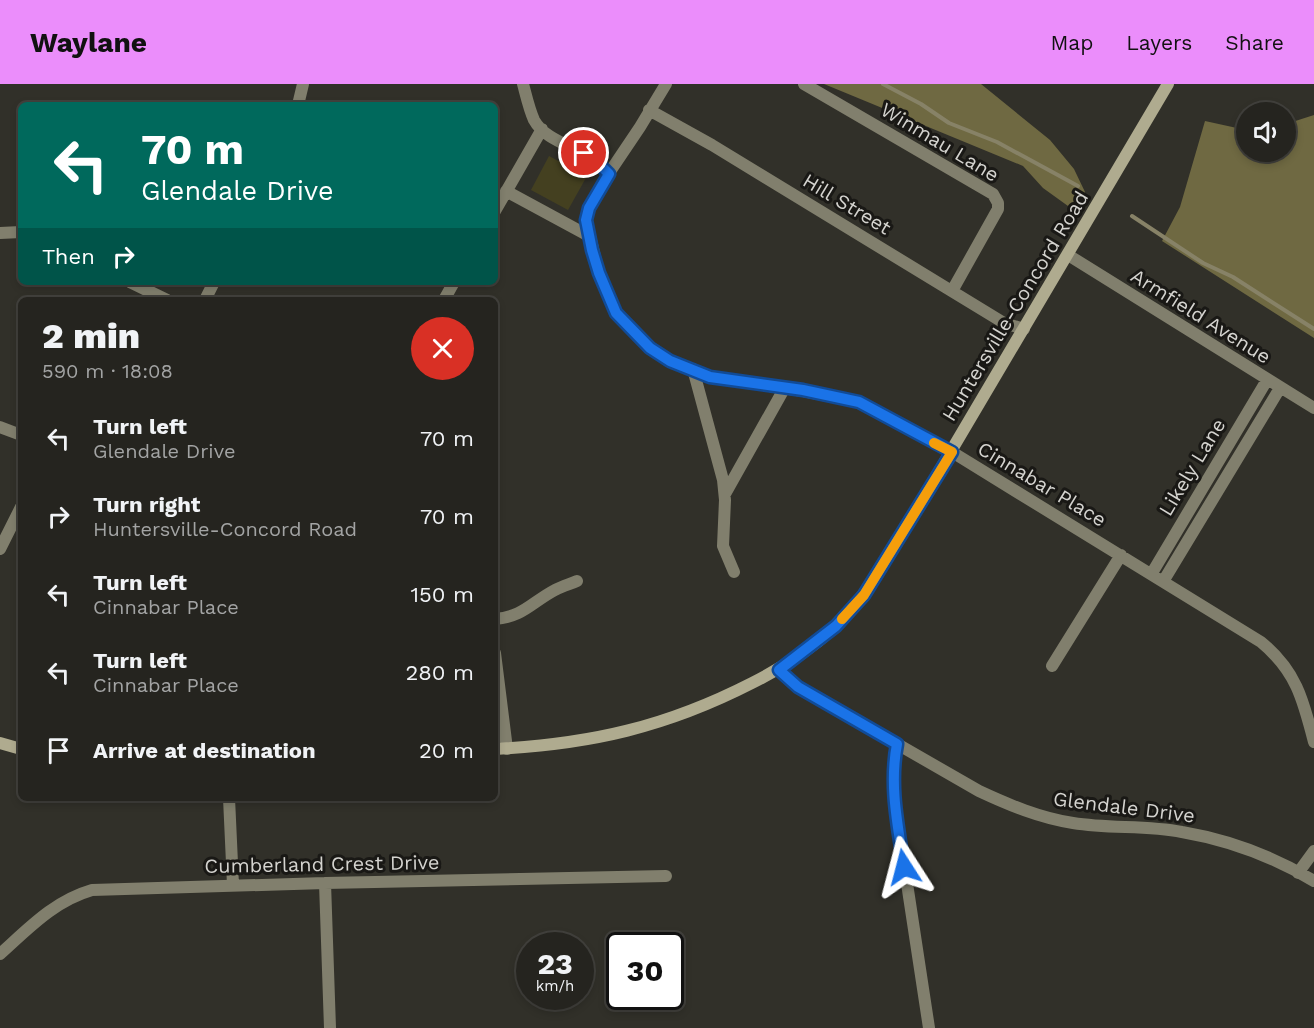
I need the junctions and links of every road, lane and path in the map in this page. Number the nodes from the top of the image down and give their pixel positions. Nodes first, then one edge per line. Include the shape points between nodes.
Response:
1 (303, 84) edge
2 (523, 84) edge
3 (666, 84) edge
4 (804, 84) edge
5 (1168, 84) edge
6 (299, 102) edge
7 (650, 110) junction
8 (542, 129) junction
9 (609, 174) junction
10 (506, 191) junction
11 (498, 206) edge
12 (18, 232) edge
13 (0, 233) edge
14 (589, 236) junction
15 (1068, 255) junction
16 (136, 285) edge
17 (952, 291) junction
18 (161, 297) edge
19 (1024, 329) junction
20 (693, 369) junction
21 (1267, 380) junction
22 (1280, 388) junction
23 (784, 389) junction
24 (1314, 408) edge
25 (0, 427) edge
26 (18, 434) edge
27 (952, 452) junction
28 (725, 494) junction
29 (18, 513) edge
30 (0, 549) edge
31 (1121, 555) junction
32 (734, 572) dead end
33 (1152, 573) junction
34 (1164, 580) junction
35 (577, 581) dead end
36 (498, 618) edge
37 (1052, 666) dead end
38 (779, 670) junction
39 (498, 701) edge
40 (1314, 738) edge
41 (0, 742) edge
42 (897, 744) junction
43 (18, 748) edge
44 (501, 749) edge
45 (229, 801) edge
46 (1314, 851) edge
47 (1298, 873) junction
48 (666, 876) dead end
49 (1314, 881) edge
50 (325, 883) junction
51 (233, 885) junction
52 (0, 954) edge
53 (330, 1028) edge
54 (929, 1028) edge

1 - 6 street
2 - 8 street via 534,120
3 - 7 street, Cinnabar Place
4 - 17 street, Winmau Lane via 993,194 998,210
5 - 15 main road, Huntersville-Concord Road
7 - 9 street, Cinnabar Place
7 - 17 street, Hill Street
8 - 9 street via 584,153
8 - 10 street
9 - 14 street, Cinnabar Place via 589,208
10 - 11 street
10 - 14 street
12 - 13 street
14 - 20 street, Cinnabar Place via 616,313 650,348
15 - 19 main road, Huntersville-Concord Road
15 - 21 street, Armfield Avenue
16 - 18 street
17 - 19 street, Hill Street via 1004,323
19 - 27 main road, Huntersville-Concord Road
20 - 23 street, Cinnabar Place via 710,377
20 - 28 street
21 - 22 street, Armfield Avenue
21 - 33 street, Likely Lane
22 - 24 street, Armfield Avenue
22 - 34 street, Likely Lane
23 - 27 street, Cinnabar Place via 859,402
23 - 28 street
25 - 26 street
27 - 31 street, Cinnabar Place
27 - 38 main road, Huntersville-Concord Road via 864,595 836,626
28 - 32 street via 723,546
29 - 30 street
31 - 33 street, Cinnabar Place
31 - 37 street
33 - 34 street, Cinnabar Place
34 - 40 street, Cinnabar Place via 1271,650 1298,687
35 - 36 street via 555,590 529,609
38 - 42 street, Glendale Drive via 798,687
38 - 44 main road, Huntersville-Concord Road via 710,705 648,727 572,743
39 - 44 street
41 - 43 main road
42 - 47 street, Glendale Drive via 979,791 1037,815 1074,823 1146,827 1213,838
42 - 54 street via 894,798
45 - 51 street
46 - 47 street
47 - 49 street, Glendale Drive
48 - 50 street, Cumberland Crest Drive
50 - 51 street, Cumberland Crest Drive
50 - 53 street
51 - 52 street, Cumberland Crest Drive via 92,890 78,894 53,908

